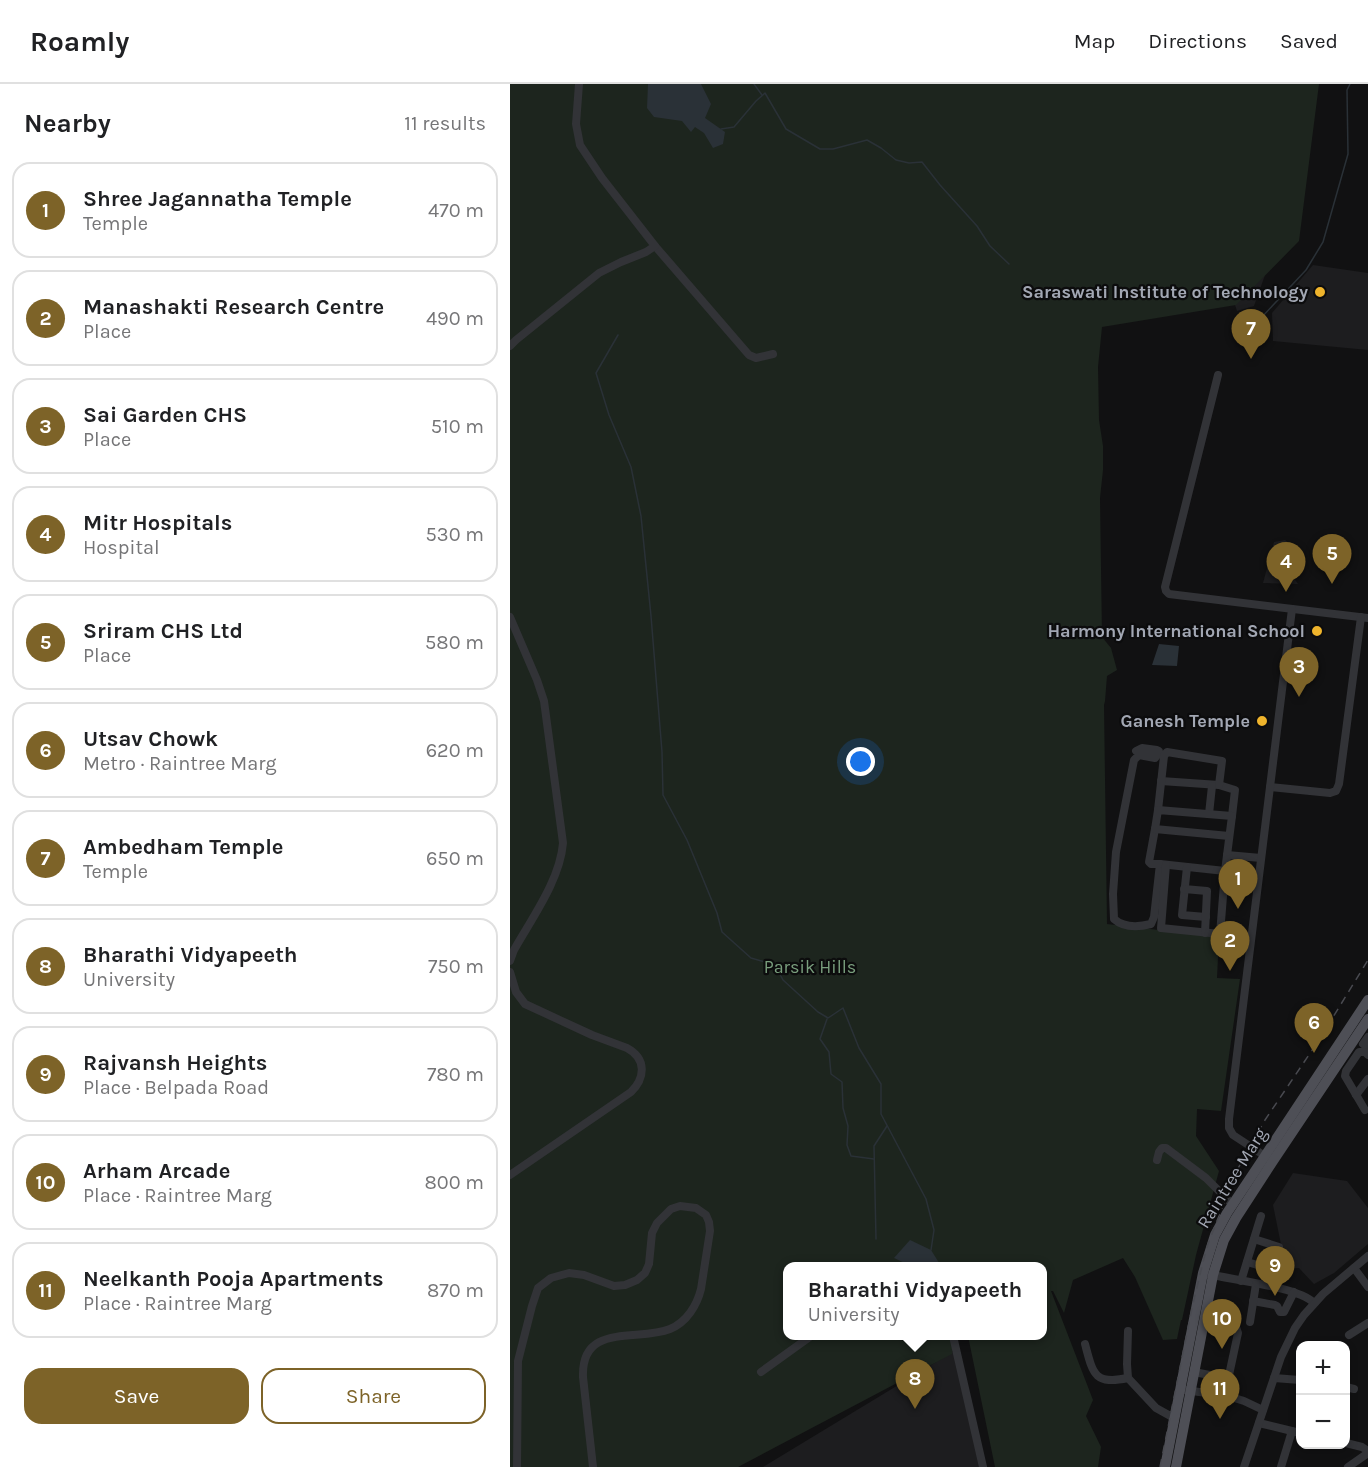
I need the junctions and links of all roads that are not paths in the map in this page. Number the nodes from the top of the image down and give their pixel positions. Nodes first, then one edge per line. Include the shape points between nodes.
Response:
1 (579, 84) edge
2 (655, 246) junction
3 (510, 346) edge
4 (774, 354) dead end
5 (1218, 375) dead end
6 (1292, 609) junction
7 (510, 617) edge
8 (1364, 618) edge
9 (1136, 751) dead end
10 (1161, 781) junction
11 (1215, 785) junction
12 (1270, 787) junction
13 (1158, 810) junction
14 (1209, 814) junction
15 (1232, 816) junction
16 (1155, 829) junction
17 (1229, 836) junction
18 (1227, 855) junction
19 (1261, 858) junction
20 (1163, 865) junction
21 (1186, 867) junction
22 (1225, 871) junction
23 (1184, 889) junction
24 (1206, 917) junction
25 (1205, 933) junction
26 (510, 961) edge
27 (510, 972) edge
28 (1368, 1000) edge
29 (1368, 1019) edge
30 (1368, 1037) edge
31 (1368, 1048) edge
32 (1368, 1055) edge
33 (1368, 1079) edge
34 (1356, 1095) junction
35 (1367, 1110) edge
36 (1269, 1158) junction
37 (1157, 1160) dead end
38 (510, 1175) edge
39 (1233, 1205) junction
40 (1262, 1216) dead end
41 (1254, 1239) junction
42 (1279, 1247) dead end
43 (1368, 1256) edge
44 (1247, 1262) junction
45 (1354, 1268) junction
46 (1275, 1270) dead end
47 (1208, 1274) junction
48 (1241, 1281) junction
49 (1256, 1284) junction
50 (1368, 1287) edge
51 (1294, 1292) junction
52 (1253, 1301) junction
53 (1314, 1303) junction
54 (1205, 1318) junction
55 (1250, 1322) dead end
56 (1368, 1323) edge
57 (1128, 1331) dead end
58 (1349, 1335) dead end
59 (804, 1340) edge
60 (954, 1340) edge
61 (1085, 1344) dead end
62 (761, 1372) dead end
63 (1194, 1372) junction
64 (1128, 1378) junction
65 (1274, 1378) junction
66 (1296, 1380) edge
67 (1185, 1390) junction
68 (1263, 1410) junction
69 (1174, 1418) junction
70 (1259, 1423) junction
71 (1296, 1432) edge
72 (1350, 1444) edge
73 (1368, 1452) edge
74 (517, 1467) edge
75 (593, 1467) edge
76 (983, 1467) edge
77 (1165, 1467) edge
78 (1176, 1467) edge
79 (1244, 1467) edge
80 (1281, 1467) edge
81 (1348, 1467) edge

1 - 2 street via 576,124 580,145
2 - 3 street via 591,278
2 - 4 street via 749,356
5 - 6 street via 1166,591
6 - 8 street
6 - 12 street
7 - 26 street via 544,701 563,843 556,874
8 - 12 street via 1336,791
9 - 20 street via 1142,748 1159,753 1155,758 1139,755 1134,760 1116,852 1114,919 1120,924 1151,924
10 - 11 street
10 - 11 street via 1167,752 1222,761
10 - 13 street
11 - 14 street
11 - 15 street via 1235,790
12 - 19 street
13 - 14 street
13 - 16 street
14 - 15 street
15 - 17 street
16 - 17 street
16 - 20 street via 1149,862
17 - 18 street
18 - 19 street
18 - 22 street
19 - 36 street via 1229,1128 1233,1135
20 - 21 street
20 - 25 street via 1161,928
21 - 22 street
21 - 23 street
22 - 25 street via 1221,932
23 - 24 street via 1182,915
23 - 24 street via 1208,891
24 - 25 street
27 - 38 street via 516,992 525,1004 627,1048 642,1068 640,1080 631,1092
28 - 36 main road, Raintree Marg
29 - 36 main road, Raintree Marg
30 - 31 street via 1363,1044
32 - 34 street via 1359,1052 1346,1071 1345,1079
33 - 34 street
34 - 35 street
36 - 39 main road, Raintree Marg
36 - 47 main road, Raintree Marg
37 - 39 street via 1159,1152 1166,1148 1206,1178
39 - 47 main road, Raintree Marg via 1215,1235
40 - 41 street
41 - 42 street
41 - 44 street
43 - 45 street
44 - 46 street
44 - 48 street
45 - 50 street
45 - 53 street
47 - 48 street
47 - 54 main road, Raintree Marg
47 - 67 main road, Raintree Marg
48 - 49 street
49 - 51 street
49 - 52 street
51 - 52 street via 1284,1312 1275,1305
51 - 53 street
52 - 55 street
53 - 65 street via 1287,1342
54 - 63 main road, Raintree Marg
54 - 63 street via 1235,1324 1238,1333 1227,1377
56 - 58 street
57 - 64 street
59 - 62 street
60 - 76 street
61 - 64 street via 1099,1378
63 - 67 main road, Raintree Marg
64 - 69 street via 1156,1408
65 - 66 street
65 - 68 street
67 - 68 street via 1228,1396
67 - 69 main road, Raintree Marg
67 - 78 main road, Raintree Marg
68 - 70 street
69 - 77 main road, Raintree Marg
70 - 71 street
70 - 79 street
71 - 80 street
72 - 73 street
73 - 81 street
74 - 75 street via 518,1362 538,1288 551,1278 569,1273 614,1286 637,1280 649,1264 657,1223 671,1209 696,1208 706,1215 710,1231 701,1289 691,1311 671,1329 604,1340 585,1356 583,1377

